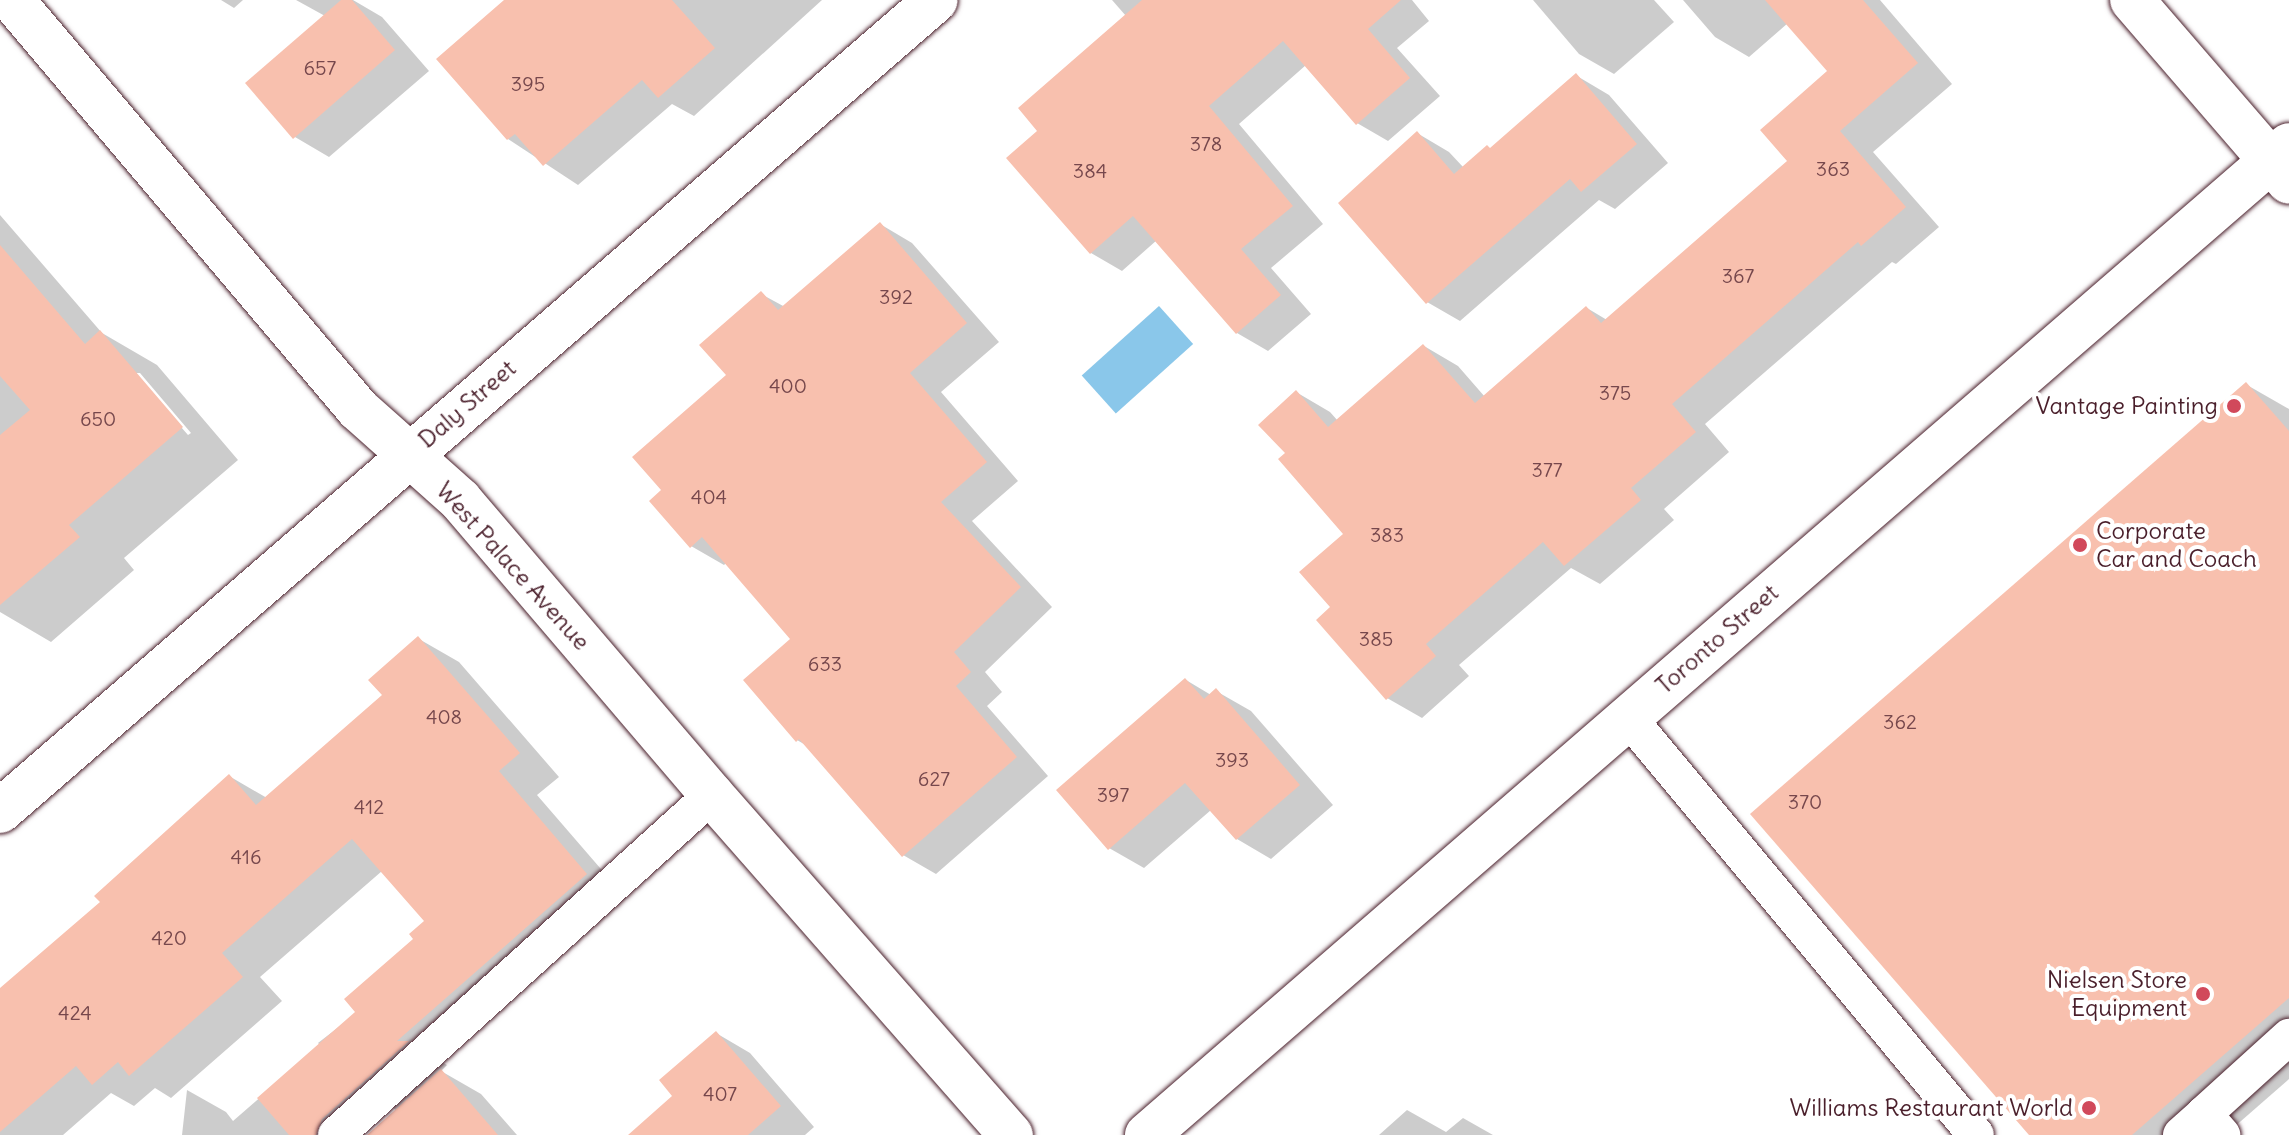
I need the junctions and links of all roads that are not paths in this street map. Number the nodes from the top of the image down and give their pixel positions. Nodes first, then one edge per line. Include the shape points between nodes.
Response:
1 (12, 0) edge
2 (936, 0) edge
3 (2132, 0) edge
4 (2283, 163) edge
5 (409, 454) junction
6 (1627, 716) junction
7 (712, 795) junction
8 (0, 811) edge
9 (2289, 1037) edge
10 (2202, 1128) edge
11 (336, 1135) edge
12 (1011, 1135) edge
13 (1147, 1135) edge
14 (1976, 1135) edge

1 - 5 street, West Palace Avenue via 358,409
2 - 5 street, Daly Street
3 - 4 street
4 - 6 street, Toronto Street
5 - 7 street, West Palace Avenue via 460,500
5 - 8 street, Daly Street
6 - 13 street, Toronto Street
6 - 14 lane
7 - 11 lane
7 - 12 street, West Palace Avenue
9 - 10 lane

